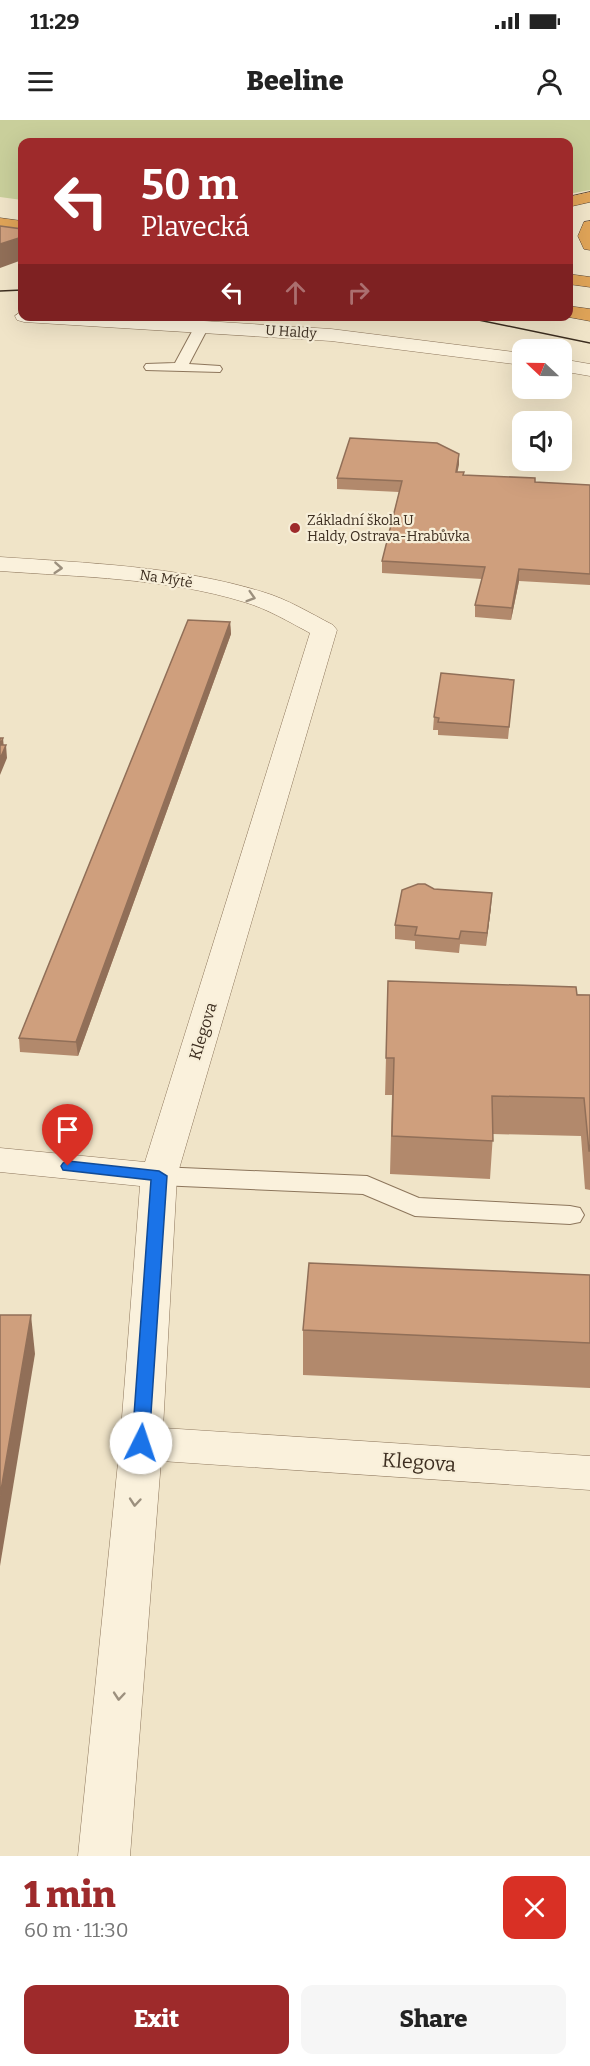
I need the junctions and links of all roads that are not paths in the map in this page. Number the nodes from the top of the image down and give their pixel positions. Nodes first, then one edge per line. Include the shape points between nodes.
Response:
1 (590, 197) edge
2 (573, 201) edge
3 (18, 216) edge
4 (1, 218) edge
5 (590, 226) edge
6 (590, 245) edge
7 (573, 280) edge
8 (590, 282) edge
9 (573, 295) edge
10 (590, 297) edge
11 (573, 313) edge
12 (590, 315) edge
13 (110, 321) edge
14 (202, 326) junction
15 (512, 358) edge
16 (151, 367) dead end
17 (572, 367) edge
18 (180, 368) junction
19 (215, 369) dead end
20 (590, 370) edge
21 (0, 564) edge
22 (324, 630) joint
23 (0, 1160) edge
24 (159, 1176) junction
25 (570, 1215) dead end
26 (141, 1443) junction
27 (590, 1473) edge
28 (104, 1856) edge

1 - 2 highway
3 - 4 highway
5 - 6 highway
7 - 8 highway
9 - 10 highway
11 - 12 highway
13 - 14 street, U Haldy
14 - 15 street, U Haldy via 331,335
14 - 18 lane
16 - 18 lane
17 - 20 street
18 - 19 lane
21 -> 22 street, Na Mýtě via 151,575 206,585 256,598
22 - 24 street, Klegova
23 - 24 street
24 - 25 lane via 368,1185 415,1207
24 - 26 street, Klegova
26 - 27 street, Klegova
26 -> 28 street, Klegova

